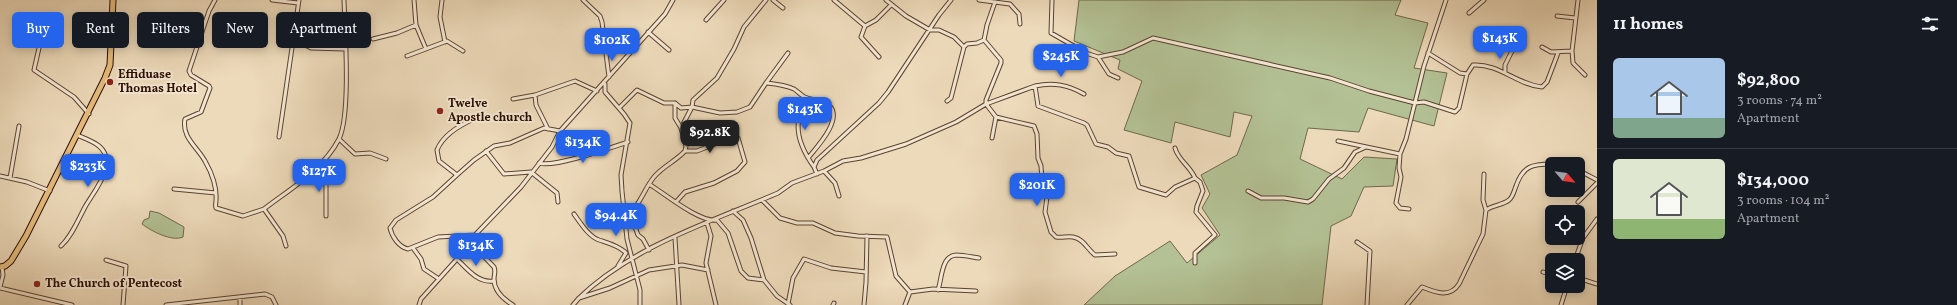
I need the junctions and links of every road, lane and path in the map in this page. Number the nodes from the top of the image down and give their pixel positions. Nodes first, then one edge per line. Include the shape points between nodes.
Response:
1 (113, 0) edge
2 (215, 0) edge
3 (272, 0) edge
4 (344, 0) edge
5 (414, 0) edge
6 (442, 0) edge
7 (583, 0) edge
8 (673, 0) edge
9 (724, 0) edge
10 (766, 0) edge
11 (773, 0) edge
12 (834, 0) edge
13 (886, 0) edge
14 (952, 0) edge
15 (979, 0) edge
16 (1052, 0) edge
17 (1446, 0) edge
18 (1484, 0) edge
19 (1578, 0) edge
20 (298, 1) edge
21 (995, 2) junction
22 (891, 5) junction
23 (783, 8) dead end
24 (297, 12) edge
25 (1469, 13) dead end
26 (1557, 16) dead end
27 (1575, 18) junction
28 (706, 20) dead end
29 (1020, 24) dead end
30 (416, 25) junction
31 (865, 26) junction
32 (930, 30) junction
33 (648, 32) junction
34 (373, 39) dead end
35 (984, 40) junction
36 (445, 42) junction
37 (964, 47) junction
38 (1542, 47) dead end
39 (39, 48) edge
40 (292, 48) edge
41 (311, 48) edge
42 (426, 48) junction
43 (346, 49) junction
44 (1513, 49) dead end
45 (669, 50) dead end
46 (463, 51) dead end
47 (1572, 51) junction
48 (1558, 52) junction
49 (788, 53) dead end
50 (1428, 53) junction
51 (408, 56) dead end
52 (1098, 56) junction
53 (879, 57) dead end
54 (1505, 73) junction
55 (1468, 74) junction
56 (1584, 76) dead end
57 (609, 77) junction
58 (1118, 78) dead end
59 (766, 83) junction
60 (1035, 86) junction
61 (598, 91) junction
62 (535, 94) junction
63 (1084, 94) dead end
64 (803, 96) junction
65 (513, 99) dead end
66 (947, 101) dead end
67 (674, 103) junction
68 (1415, 103) junction
69 (986, 104) junction
70 (692, 107) junction
71 (619, 108) junction
72 (89, 114) junction
73 (996, 117) junction
74 (476, 118) dead end
75 (19, 126) dead end
76 (681, 128) junction
77 (548, 129) junction
78 (560, 131) junction
79 (77, 135) junction
80 (279, 137) dead end
81 (992, 138) dead end
82 (339, 139) junction
83 (1338, 141) dead end
84 (628, 142) junction
85 (1366, 147) junction
86 (1175, 148) dead end
87 (486, 151) junction
88 (686, 151) junction
89 (1400, 154) junction
90 (808, 158) junction
91 (386, 159) dead end
92 (538, 163) junction
93 (1545, 164) edge
94 (814, 167) junction
95 (317, 168) junction
96 (824, 171) junction
97 (531, 172) junction
98 (816, 174) junction
99 (1484, 174) dead end
100 (1585, 174) edge
101 (457, 175) junction
102 (0, 176) edge
103 (10, 178) junction
104 (1195, 178) junction
105 (1597, 180) edge
106 (1597, 183) edge
107 (649, 184) junction
108 (174, 189) dead end
109 (1248, 190) dead end
110 (50, 191) junction
111 (216, 194) junction
112 (839, 196) dead end
113 (762, 200) junction
114 (558, 202) dead end
115 (676, 202) junction
116 (1578, 202) dead end
117 (264, 209) junction
118 (1409, 209) dead end
119 (1486, 210) junction
120 (733, 211) junction
121 (625, 213) junction
122 (574, 214) dead end
123 (630, 214) junction
124 (326, 216) dead end
125 (1597, 219) edge
126 (709, 222) junction
127 (475, 235) junction
128 (1585, 235) edge
129 (867, 236) junction
130 (453, 238) junction
131 (674, 238) junction
132 (470, 242) junction
133 (1357, 242) dead end
134 (61, 246) dead end
135 (286, 246) dead end
136 (413, 248) junction
137 (649, 250) junction
138 (1115, 254) dead end
139 (458, 258) junction
140 (632, 258) junction
141 (979, 258) dead end
142 (106, 260) dead end
143 (1195, 263) dead end
144 (675, 266) junction
145 (1, 267) edge
146 (617, 268) junction
147 (708, 270) junction
148 (866, 272) junction
149 (636, 275) junction
150 (439, 279) junction
151 (494, 280) junction
152 (764, 280) junction
153 (1585, 280) edge
154 (1597, 284) edge
155 (0, 288) edge
156 (938, 290) junction
157 (976, 291) dead end
158 (910, 292) junction
159 (1565, 293) edge
160 (240, 297) junction
161 (579, 298) junction
162 (183, 304) edge
163 (789, 304) edge
164 (65, 305) edge
165 (72, 305) edge
166 (123, 305) edge
167 (166, 305) edge
168 (240, 305) edge
169 (276, 305) edge
170 (418, 305) edge
171 (513, 305) edge
172 (573, 305) edge
173 (640, 305) edge
174 (678, 305) edge
175 (716, 305) edge
176 (864, 305) edge
177 (905, 305) edge
178 (1367, 305) edge
179 (1407, 305) edge
180 (1561, 305) edge

1 - 72 main road via 110,65
2 - 111 street via 189,71 210,88 201,112 184,122 188,138 207,164
3 - 20 street
4 - 43 street
5 - 30 street
6 - 36 street via 440,17
7 - 57 street via 600,16
8 - 33 street via 665,14
9 - 28 street
10 - 70 street via 744,27 720,74 696,96
11 - 23 street
12 - 31 street
13 - 22 street
14 - 32 street
15 - 21 street
16 - 52 street via 1051,33 1086,53
17 - 50 street
18 - 25 street
19 - 27 street
20 - 24 street
21 - 29 street via 1006,2 1013,6 1019,14
21 - 35 street
22 - 31 street via 876,20
22 - 32 street
26 - 27 street
27 - 47 street
30 - 34 street
30 - 42 street
31 - 53 street via 861,37
32 - 37 street via 938,30 954,37
32 - 94 street via 888,92 822,154
33 - 45 street
33 - 57 street
35 - 37 street via 977,44 966,44
35 - 69 street via 1002,63
36 - 42 street
36 - 46 street
37 - 66 street via 951,98
38 - 48 street via 1547,51
39 - 72 street via 34,70 74,97
40 - 80 street
41 - 43 street
42 - 51 street
43 - 82 street via 344,112
44 - 54 street via 1505,65
47 - 48 street
47 - 56 street via 1573,63
48 - 54 street via 1547,82 1542,87
49 - 59 street
50 - 55 street via 1460,73
50 - 68 street
52 - 58 street via 1109,74
52 - 68 street via 1123,52 1152,38 1330,78
54 - 55 street via 1478,64 1470,67
55 - 68 street via 1459,108 1455,112 1424,102
57 - 61 street
57 - 71 street via 604,86 605,92
59 - 64 street via 792,88
59 - 70 street via 750,107 737,112 720,113
60 - 63 street via 1070,86
60 - 69 street
60 - 104 street via 1038,106 1084,123 1096,144 1129,156 1139,187 1166,195 1175,187
61 - 62 street via 575,81
61 - 78 street
62 - 65 street
62 - 77 street via 536,105
64 - 90 street via 797,129
64 - 90 street via 823,102 833,111 831,125 824,139
67 - 70 street via 681,108
67 - 71 street via 664,103 637,90
67 - 76 street via 675,118
68 - 89 street
69 - 73 street
69 - 96 street via 956,122 920,138 861,158 843,161
70 - 76 street
71 - 84 street via 630,123
72 - 79 main road
73 - 81 street
73 - 138 street via 1034,126 1047,198 1044,212 1052,233 1056,237 1073,237 1079,240 1095,255
74 - 101 street via 456,129 442,141 437,150 439,161
75 - 103 street
76 - 88 street
77 - 78 street
77 - 87 street via 538,130
78 - 92 street via 552,147
79 - 110 main road
79 - 134 street via 101,147 106,166 99,185 67,241
82 - 91 street via 355,154 370,153
82 - 95 street
83 - 85 street
84 - 92 street via 594,154 549,164
84 - 121 street via 621,176
85 - 89 street
85 - 109 street via 1355,152 1344,168 1329,179 1308,202 1261,198
86 - 104 street via 1177,155 1192,170
87 - 97 street via 504,174
87 - 101 street
88 - 107 street via 665,166
88 - 115 street via 698,151 735,136 738,138 745,162 737,171 714,183 685,192
89 - 118 street via 1401,177 1396,203 1400,208
90 - 94 street
92 - 97 street
93 - 119 street via 1528,168 1520,176 1508,201
94 - 98 street
95 - 117 street
95 - 124 street via 326,185
96 - 98 street
96 - 112 street via 835,183
97 - 114 street via 556,193
97 - 127 street via 522,187
98 - 113 street via 792,183
99 - 119 street via 1483,200
100 - 105 street
101 - 136 street via 433,197 396,220 390,228 399,245 408,249
102 - 103 street
103 - 110 street
104 - 143 street via 1200,182 1203,191 1196,212 1215,236 1195,253
106 - 116 street
107 - 115 street
107 - 123 street
108 - 111 street
110 - 145 main road via 11,261
111 - 117 street via 215,207 230,214 243,216
113 - 120 street
113 - 129 street via 780,218 797,223 813,223 835,233
115 - 126 street
117 - 135 street via 283,236
119 - 179 street via 1483,234 1460,284 1454,291 1446,294 1422,287
120 - 126 street
120 - 152 street via 743,220 749,232
121 - 123 street
121 - 140 street via 627,239
122 - 146 street via 598,240 607,241 625,252
123 - 137 street via 638,235
125 - 128 street
126 - 131 street
126 - 147 street via 710,236 706,256
126 - 152 street via 717,220 728,233 741,271 748,278
127 - 130 street
127 - 132 street
129 - 148 street
129 - 158 street via 888,238 896,276
130 - 136 street via 438,237
130 - 139 street via 458,249
131 - 137 street
131 - 144 street
132 - 139 street
132 - 151 street via 494,267
133 - 178 street via 1370,251
136 - 150 street via 424,269
137 - 140 street
139 - 150 street
139 - 151 street via 478,278 488,282
140 - 146 street
140 - 149 street
141 - 156 street via 956,255 947,259
142 - 166 street via 126,266
144 - 147 street via 684,265
144 - 149 street
144 - 174 street
145 - 155 street via 4,276
146 - 161 street via 598,280
147 - 175 street
148 - 163 street via 831,268 804,259 793,278
148 - 176 street
149 - 161 street via 610,288
149 - 173 street
150 - 170 street
151 - 171 street via 500,295
152 - 163 street via 777,296
153 - 154 street
155 - 164 street
156 - 157 street
156 - 158 street
158 - 177 street
159 - 180 street
160 - 162 street
160 - 168 street
160 - 169 street via 270,295
161 - 172 street
162 - 167 street
164 - 165 street

